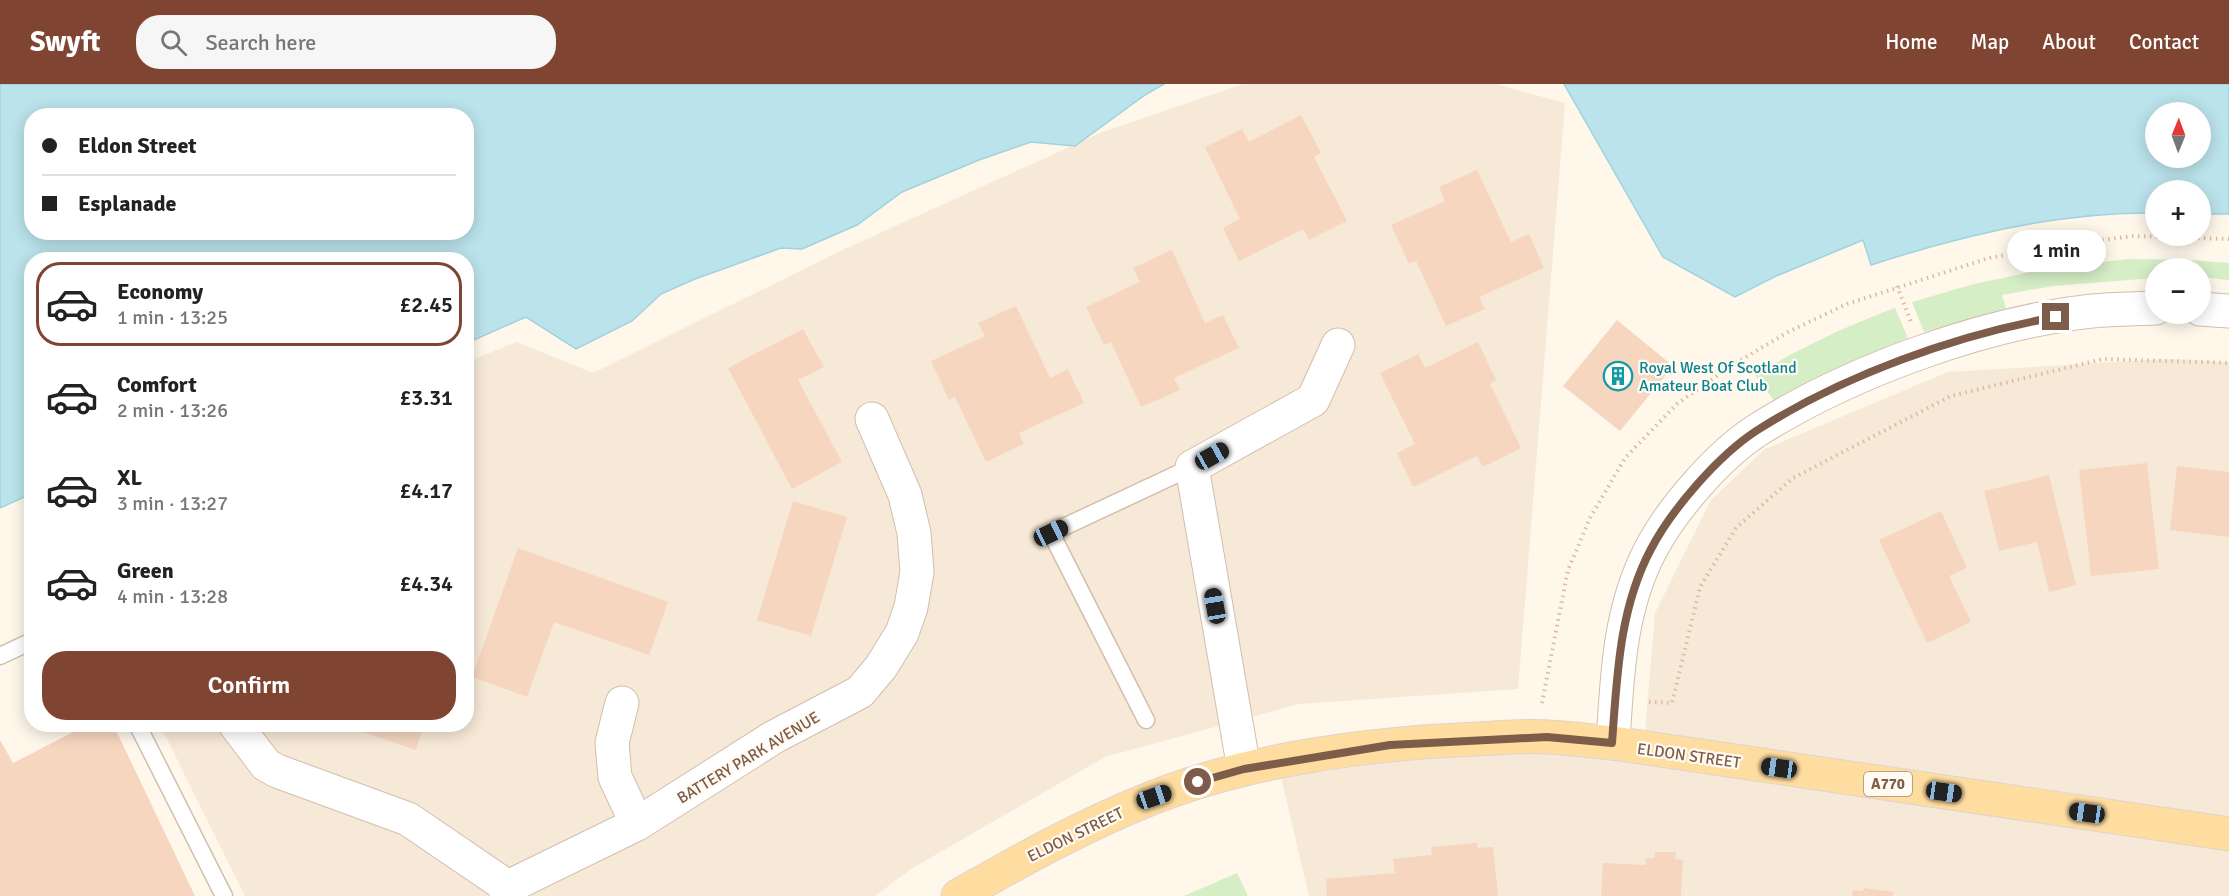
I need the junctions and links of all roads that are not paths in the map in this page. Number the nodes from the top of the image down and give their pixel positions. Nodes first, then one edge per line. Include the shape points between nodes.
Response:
1 (2145, 309) edge
2 (2211, 310) edge
3 (2229, 311) edge
4 (1338, 345) dead end
5 (872, 419) dead end
6 (1192, 467) junction
7 (24, 644) edge
8 (0, 656) edge
9 (622, 703) dead end
10 (1146, 720) dead end
11 (141, 732) edge
12 (241, 732) edge
13 (1612, 743) junction
14 (1244, 769) junction
15 (637, 824) junction
16 (2229, 834) edge
17 (507, 891) edge
18 (224, 896) edge
19 (958, 896) edge

1 - 13 street via 2092,311 1969,337 1873,372 1755,432 1713,467 1651,549 1631,598 1619,651
2 - 3 street
4 - 6 street via 1313,400
5 - 15 street, BATTERY PARK AVENUE via 905,495 914,533 917,572 902,633 860,692 774,737
6 - 10 lane via 1051,533
6 - 14 street
7 - 8 lane
9 - 15 street via 612,743 615,777
11 - 18 lane
12 - 17 street via 266,765 408,819
13 - 14 main road, ELDON STREET / A770 via 1547,737 1445,741 1390,745
13 - 16 main road, ELDON STREET / A770
14 - 19 main road, ELDON STREET / A770 via 1154,797 1084,827
15 - 17 street, BATTERY PARK AVENUE

